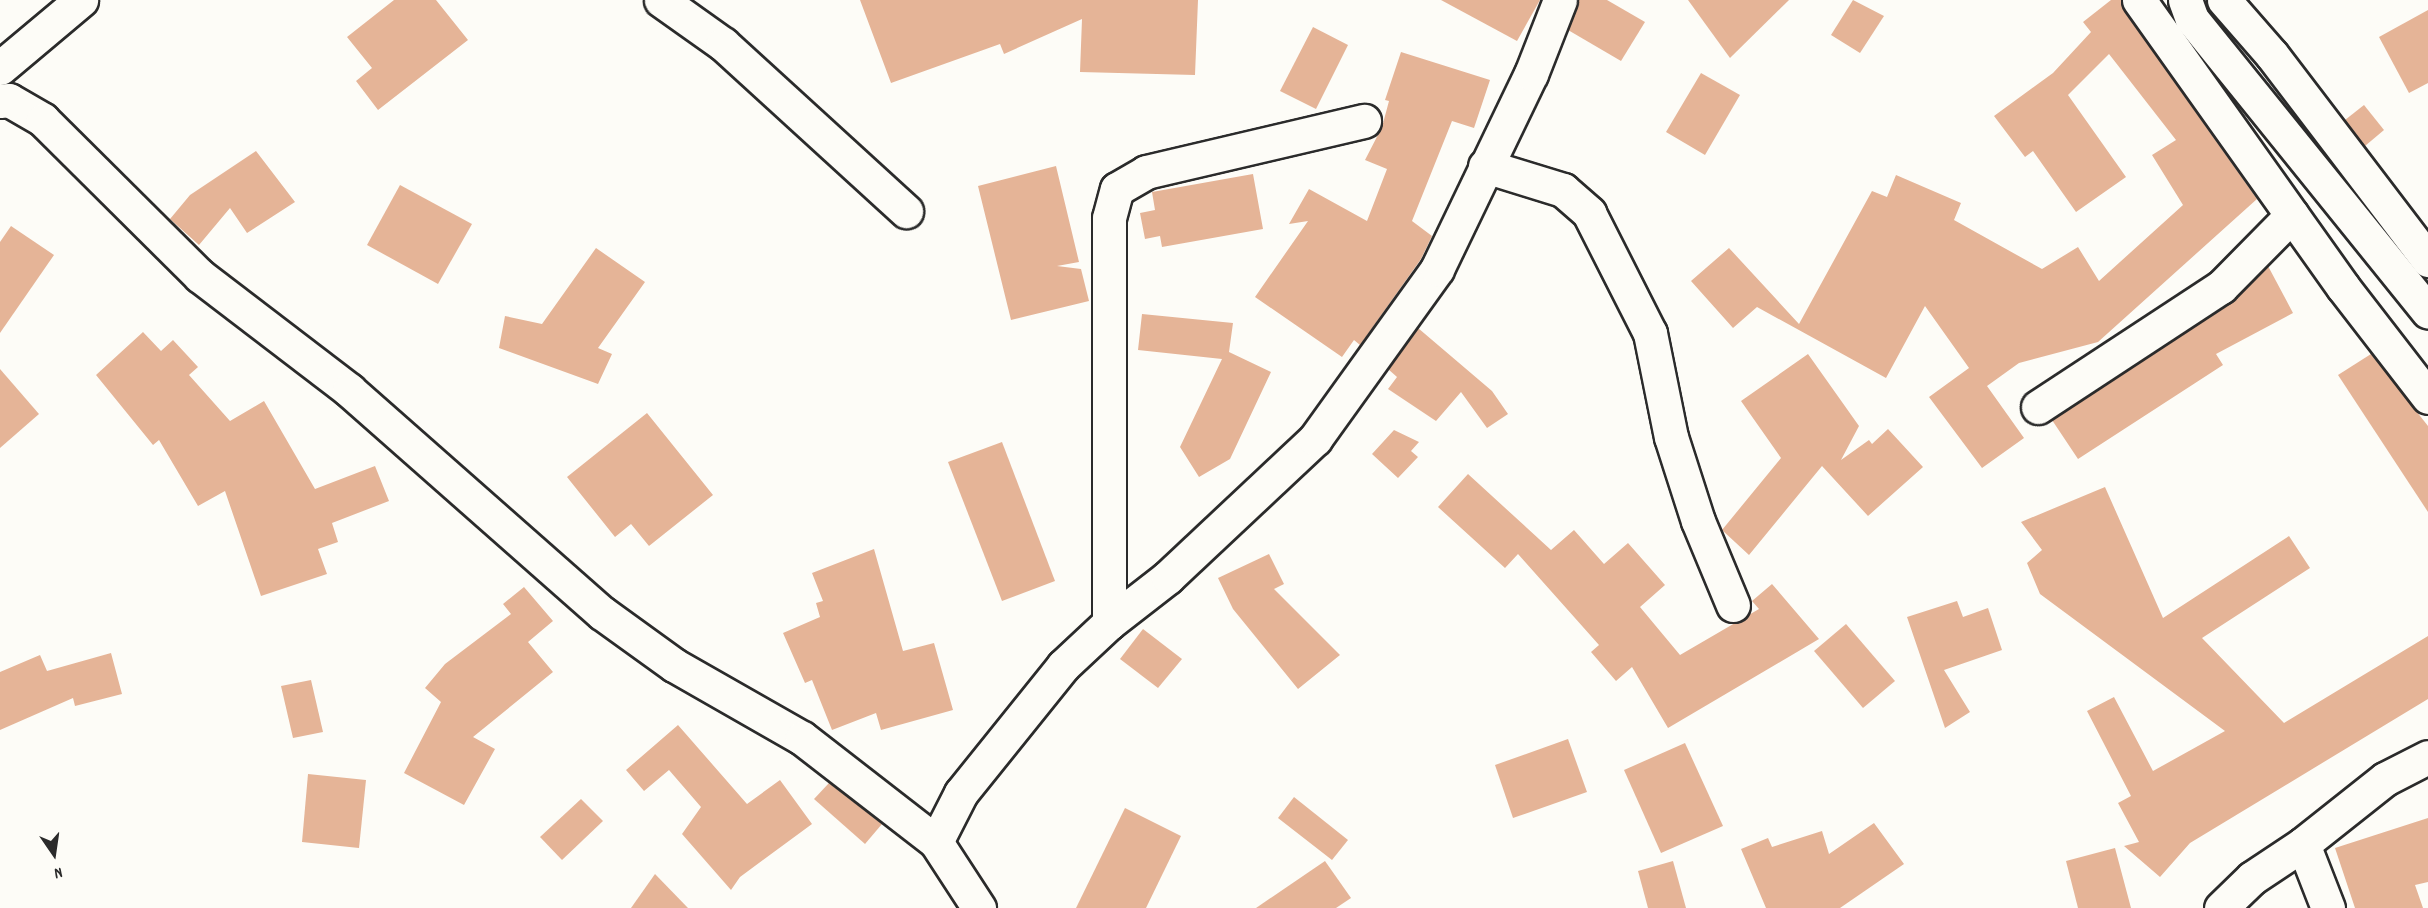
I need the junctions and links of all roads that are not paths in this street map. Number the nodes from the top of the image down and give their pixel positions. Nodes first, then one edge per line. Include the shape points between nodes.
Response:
1 (661, 0) edge
2 (1560, 0) edge
3 (2139, 0) edge
4 (2164, 0) edge
5 (74, 2) edge
6 (2237, 4) edge
7 (2188, 9) edge
8 (0, 68) edge
9 (0, 101) edge
10 (1364, 121) dead end
11 (1485, 166) junction
12 (906, 211) dead end
13 (2292, 215) junction
14 (2428, 260) edge
15 (2428, 312) edge
16 (2428, 397) edge
17 (2038, 407) dead end
18 (1733, 605) dead end
19 (1109, 623) junction
20 (2428, 757) edge
21 (936, 842) junction
22 (2303, 844) junction
23 (979, 908) edge
24 (2221, 908) edge
25 (2328, 908) edge

1 - 12 street via 723,44
2 - 11 street via 1531,74
3 - 13 street
4 - 7 street
5 - 8 street
6 - 14 street
7 - 15 street
9 - 21 street via 9,100 43,120 200,276 349,390 602,613 674,665 802,738
10 - 19 street via 1146,172 1117,189 1109,219
11 - 18 street via 1563,190 1589,213 1650,333 1671,437 1698,521
11 - 19 street via 1437,269 1315,439 1168,577
13 - 16 street
13 - 17 street via 2221,286
19 - 21 street via 1063,666 1009,730 961,794
20 - 22 street via 2385,779
21 - 23 street
22 - 24 street via 2252,878
22 - 25 street

